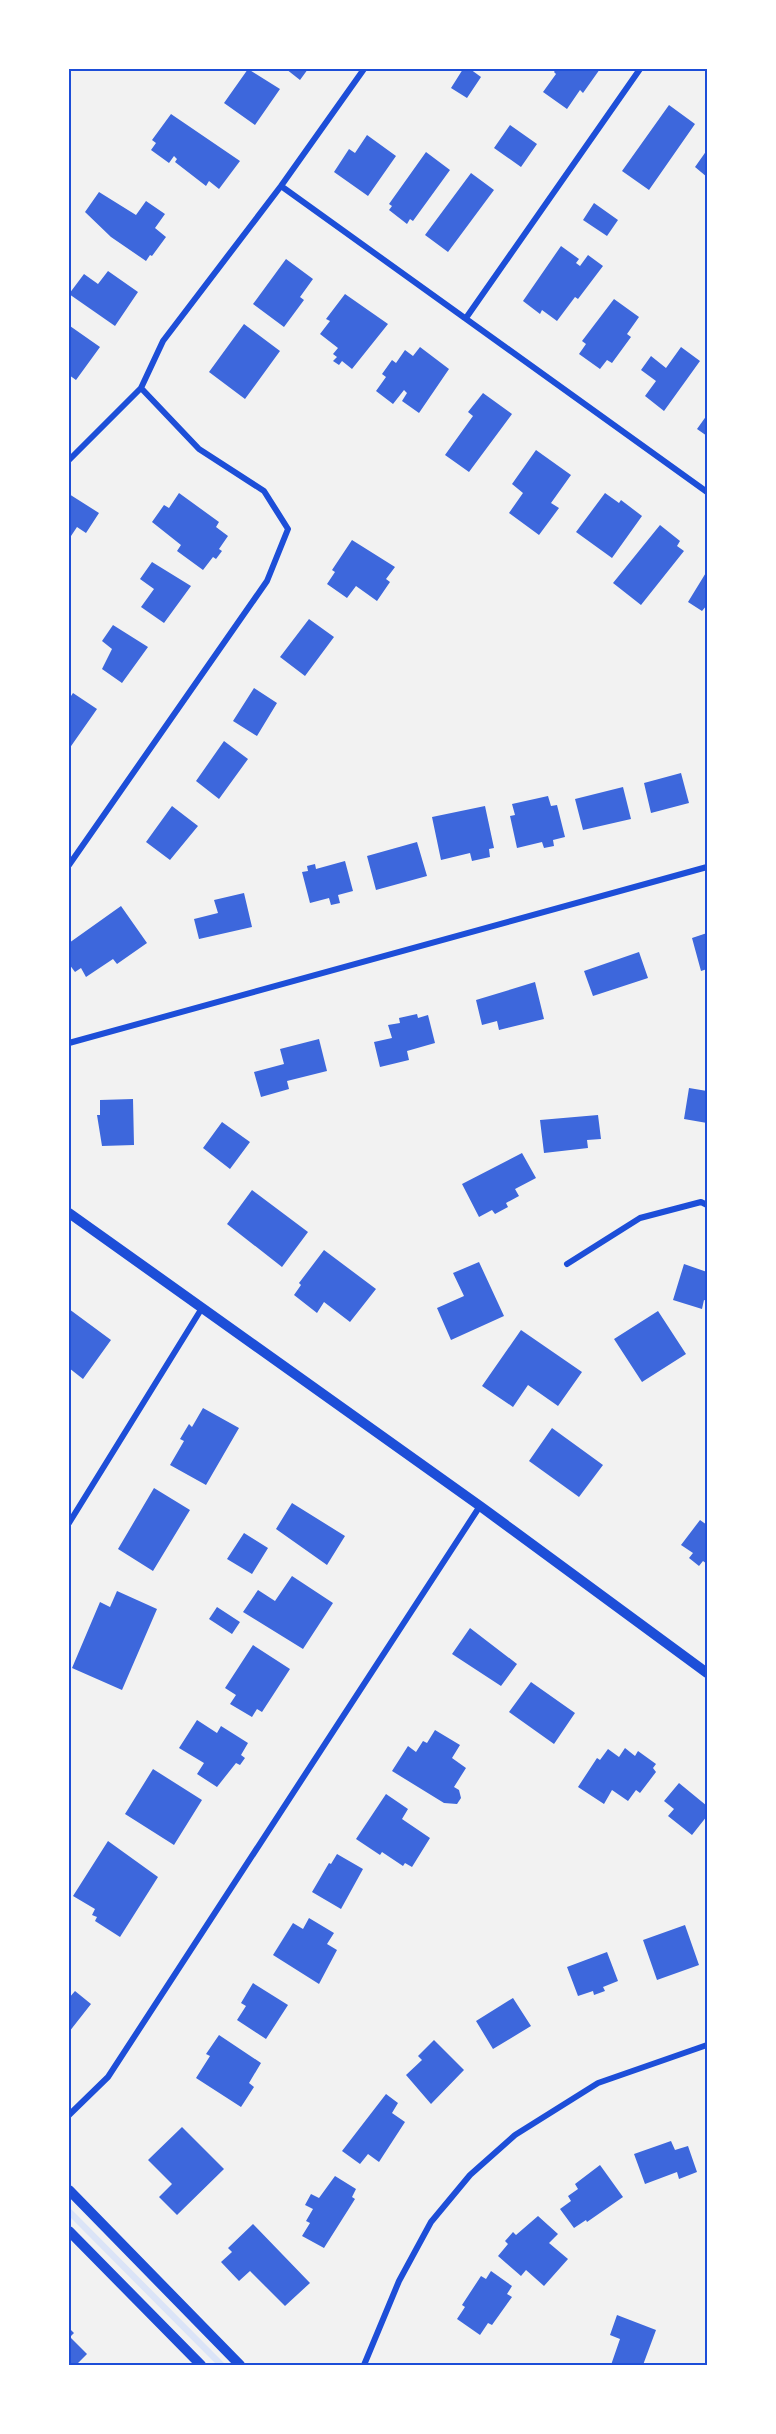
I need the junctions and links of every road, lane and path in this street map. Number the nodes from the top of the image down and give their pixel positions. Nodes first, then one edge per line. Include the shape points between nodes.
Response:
1 (364, 69) edge
2 (640, 69) edge
3 (281, 186) junction
4 (466, 318) junction
5 (141, 388) junction
6 (69, 460) edge
7 (707, 492) edge
8 (69, 865) edge
9 (707, 867) edge
10 (69, 1044) edge
11 (707, 1205) edge
12 (69, 1213) edge
13 (567, 1264) dead end
14 (202, 1308) junction
15 (480, 1506) junction
16 (69, 1523) edge
17 (707, 1672) edge
18 (707, 2045) edge
19 (69, 2115) edge
20 (69, 2190) edge
21 (69, 2231) edge
22 (201, 2365) edge
23 (240, 2365) edge
24 (364, 2365) edge

1 - 3 street
2 - 4 street
3 - 4 street
3 - 5 street via 163,341
4 - 7 street
5 - 6 street
5 - 8 street via 199,450 264,491 288,529 267,581
9 - 10 street
11 - 13 street via 701,1202 640,1218
12 - 14 street
14 - 15 street
14 - 16 street
15 - 17 street
15 - 19 street via 108,2077
18 - 24 street via 598,2082 515,2135 470,2175 431,2222 399,2281
20 - 23 street
21 - 22 street

